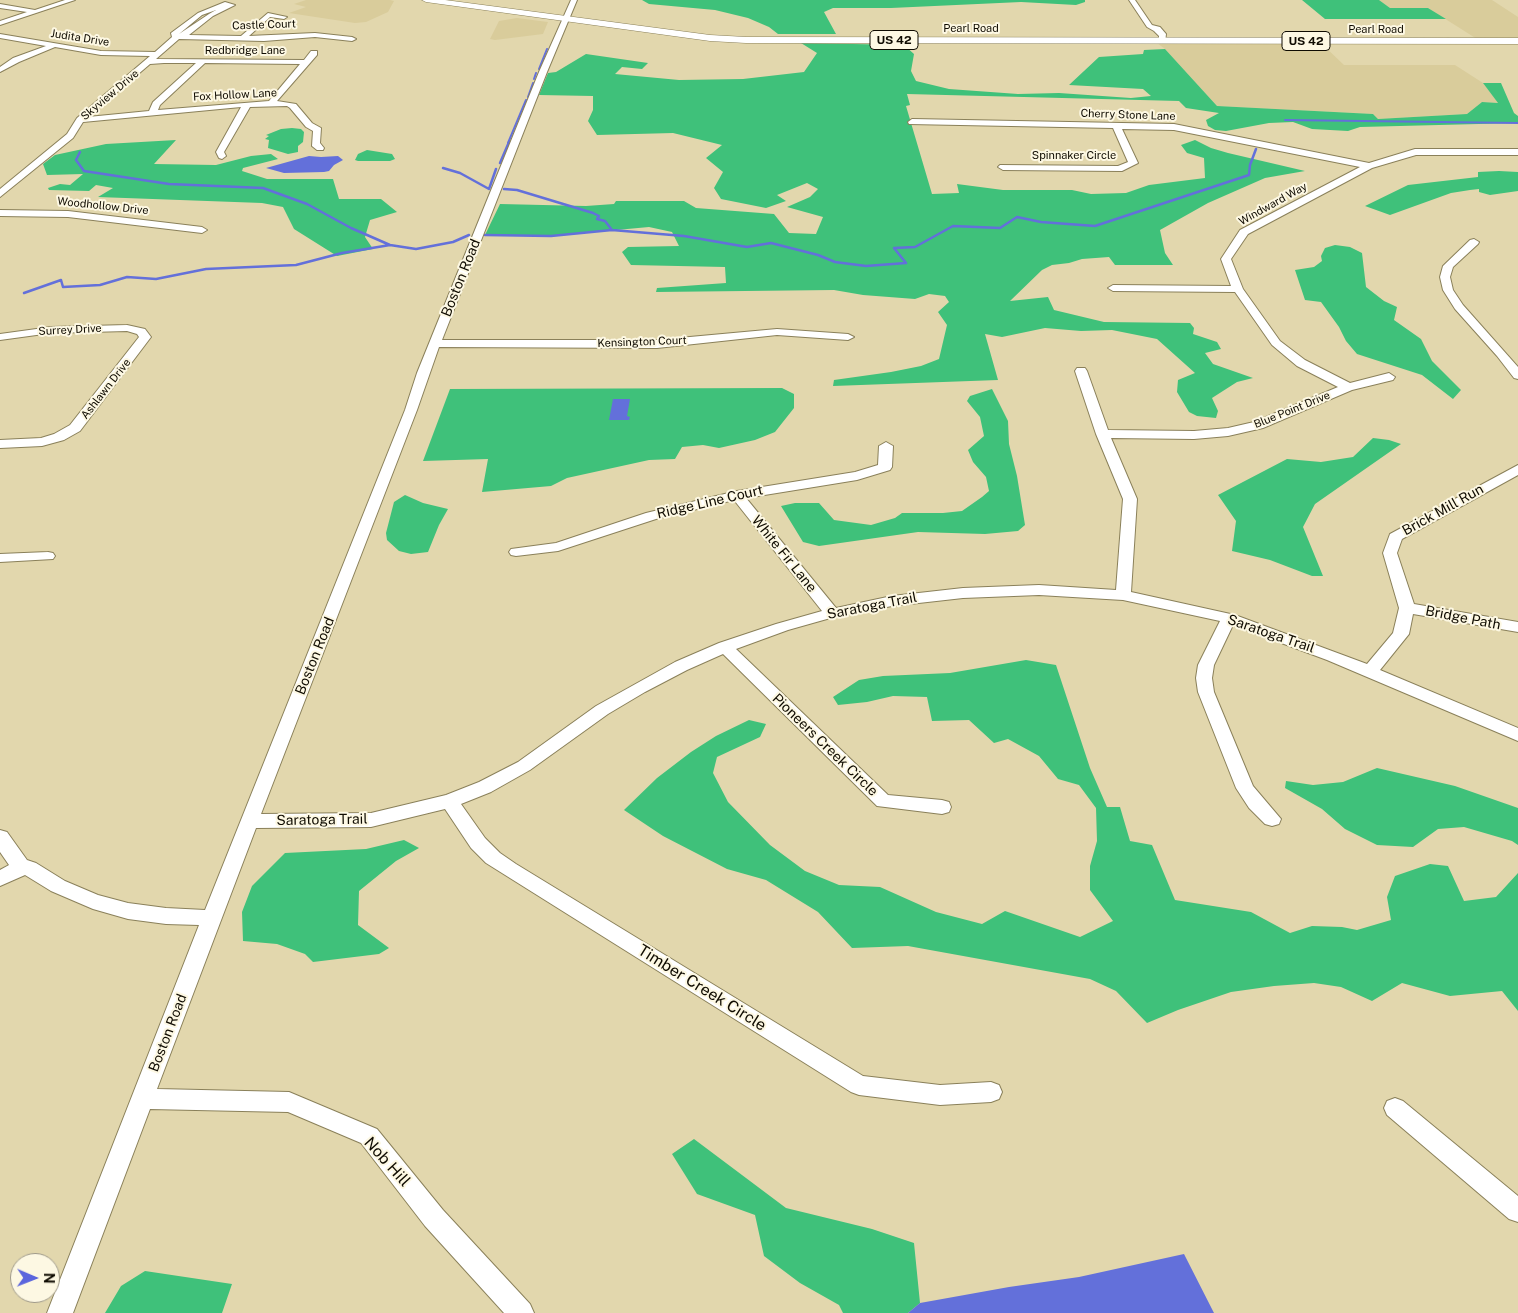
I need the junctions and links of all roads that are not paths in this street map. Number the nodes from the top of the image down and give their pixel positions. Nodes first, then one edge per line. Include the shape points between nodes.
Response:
1 (72, 0) edge
2 (426, 0) edge
3 (574, 0) edge
4 (1132, 0) edge
5 (234, 3) dead end
6 (0, 8) edge
7 (35, 12) junction
8 (284, 17) dead end
9 (565, 19) junction
10 (0, 23) edge
11 (0, 36) edge
12 (177, 37) junction
13 (243, 38) junction
14 (352, 39) dead end
15 (1162, 41) junction
16 (1518, 41) edge
17 (54, 46) junction
18 (314, 53) dead end
19 (158, 54) junction
20 (149, 62) junction
21 (202, 62) junction
22 (306, 62) junction
23 (0, 70) edge
24 (272, 103) junction
25 (247, 104) junction
26 (153, 112) junction
27 (80, 120) junction
28 (912, 122) dead end
29 (1116, 125) junction
30 (320, 148) dead end
31 (1518, 152) edge
32 (222, 156) dead end
33 (1369, 166) junction
34 (1003, 167) dead end
35 (0, 194) edge
36 (0, 213) edge
37 (202, 230) dead end
38 (1474, 242) dead end
39 (1112, 288) dead end
40 (1238, 289) junction
41 (141, 331) joint
42 (0, 337) edge
43 (848, 337) dead end
44 (435, 343) junction
45 (1501, 353) junction
46 (1517, 353) dead end
47 (1081, 372) dead end
48 (1518, 375) edge
49 (1389, 377) dead end
50 (1348, 387) junction
51 (1103, 434) junction
52 (0, 444) edge
53 (886, 446) dead end
54 (1518, 469) edge
55 (737, 494) junction
56 (516, 552) dead end
57 (48, 556) dead end
58 (0, 558) edge
59 (1123, 595) junction
60 (1408, 608) junction
61 (832, 613) junction
62 (1229, 618) junction
63 (1518, 627) edge
64 (725, 647) junction
65 (1370, 671) junction
66 (1518, 735) edge
67 (450, 801) junction
68 (942, 807) dead end
69 (1272, 820) dead end
70 (250, 821) junction
71 (0, 837) edge
72 (21, 867) junction
73 (0, 879) edge
74 (212, 918) junction
75 (991, 1092) dead end
76 (143, 1099) junction
77 (1395, 1108) dead end
78 (1518, 1211) edge
79 (60, 1313) edge
80 (521, 1313) edge

1 - 7 street
2 - 9 main road, Pearl Road / US 42
3 - 9 street, Boston Road
4 - 15 street via 1149,26 1146,29 1151,36
5 - 12 street, Skyview Drive via 200,14 174,35
6 - 7 street
7 - 10 street
8 - 13 street via 268,15
9 - 15 main road, Pearl Road / US 42 via 724,39
9 - 44 street, Boston Road
11 - 17 street, Judita Drive
12 - 13 street, Castle Court
12 - 19 street, Skyview Drive
13 - 14 street, Castle Court via 315,35
15 - 16 main road, Pearl Road / US 42
17 - 19 street, Judita Drive via 112,54
17 - 23 street via 16,60
18 - 22 street
19 - 20 street, Skyview Drive
20 - 21 street, Redbridge Lane
20 - 27 street, Skyview Drive
21 - 22 street, Redbridge Lane
21 - 26 street via 156,104
22 - 24 street
24 - 25 street, Fox Hollow Lane
24 - 30 street, Fox Hollow Lane via 293,106 306,122 318,130 316,144
25 - 26 street, Fox Hollow Lane
25 - 32 street via 220,152
26 - 27 street, Fox Hollow Lane
27 - 35 street, Skyview Drive via 70,136
28 - 29 street, Cherry Stone Lane
29 - 33 street, Cherry Stone Lane via 1174,127
29 - 34 street, Spinnaker Circle via 1133,163 1119,169
31 - 33 street, Windward Way via 1415,152
33 - 40 street, Windward Way via 1244,232 1226,259
36 - 37 street, Woodhollow Drive via 68,214
38 - 45 street via 1448,266 1445,277 1448,290 1459,307
39 - 40 street
40 - 50 street, Windward Way via 1276,343 1301,363
41 - 42 street, Surrey Drive via 127,328 74,329
41 - 52 street, Ashlawn Drive via 143,341 75,428 54,439 29,444
43 - 44 street, Kensington Court via 777,332 657,344
44 - 70 street, Boston Road
45 - 46 street
45 - 48 street
47 - 51 street
49 - 50 street, Blue Point Drive
50 - 51 street, Blue Point Drive via 1258,425 1228,432
51 - 59 street via 1130,499
53 - 55 street, Ridge Line Court via 885,468 857,476
54 - 60 street, Brick Mill Run via 1395,537 1390,553
55 - 56 street, Ridge Line Court via 651,516 558,547
55 - 61 street, White Fir Lane
57 - 58 street
59 - 61 street, Saratoga Trail via 1039,590 964,593
59 - 62 street, Saratoga Trail
60 - 63 street, Bridge Path
60 - 65 street via 1401,634
61 - 64 street, Saratoga Trail
62 - 65 street, Saratoga Trail
62 - 69 street via 1206,665 1206,692 1245,788
64 - 67 street, Saratoga Trail via 639,688 602,710 524,766
64 - 68 street, Pioneers Creek Circle via 883,801
65 - 66 street, Saratoga Trail
67 - 70 street, Saratoga Trail via 371,820
67 - 75 street, Timber Creek Circle via 478,843 493,858 858,1085 940,1095
70 - 74 street, Boston Road
71 - 72 street
72 - 73 street
72 - 74 street via 30,868 58,886 93,901 166,916
74 - 76 street, Boston Road
76 - 79 street, Boston Road
76 - 80 street, Nob Hill via 289,1102 369,1136 434,1218
77 - 78 street

